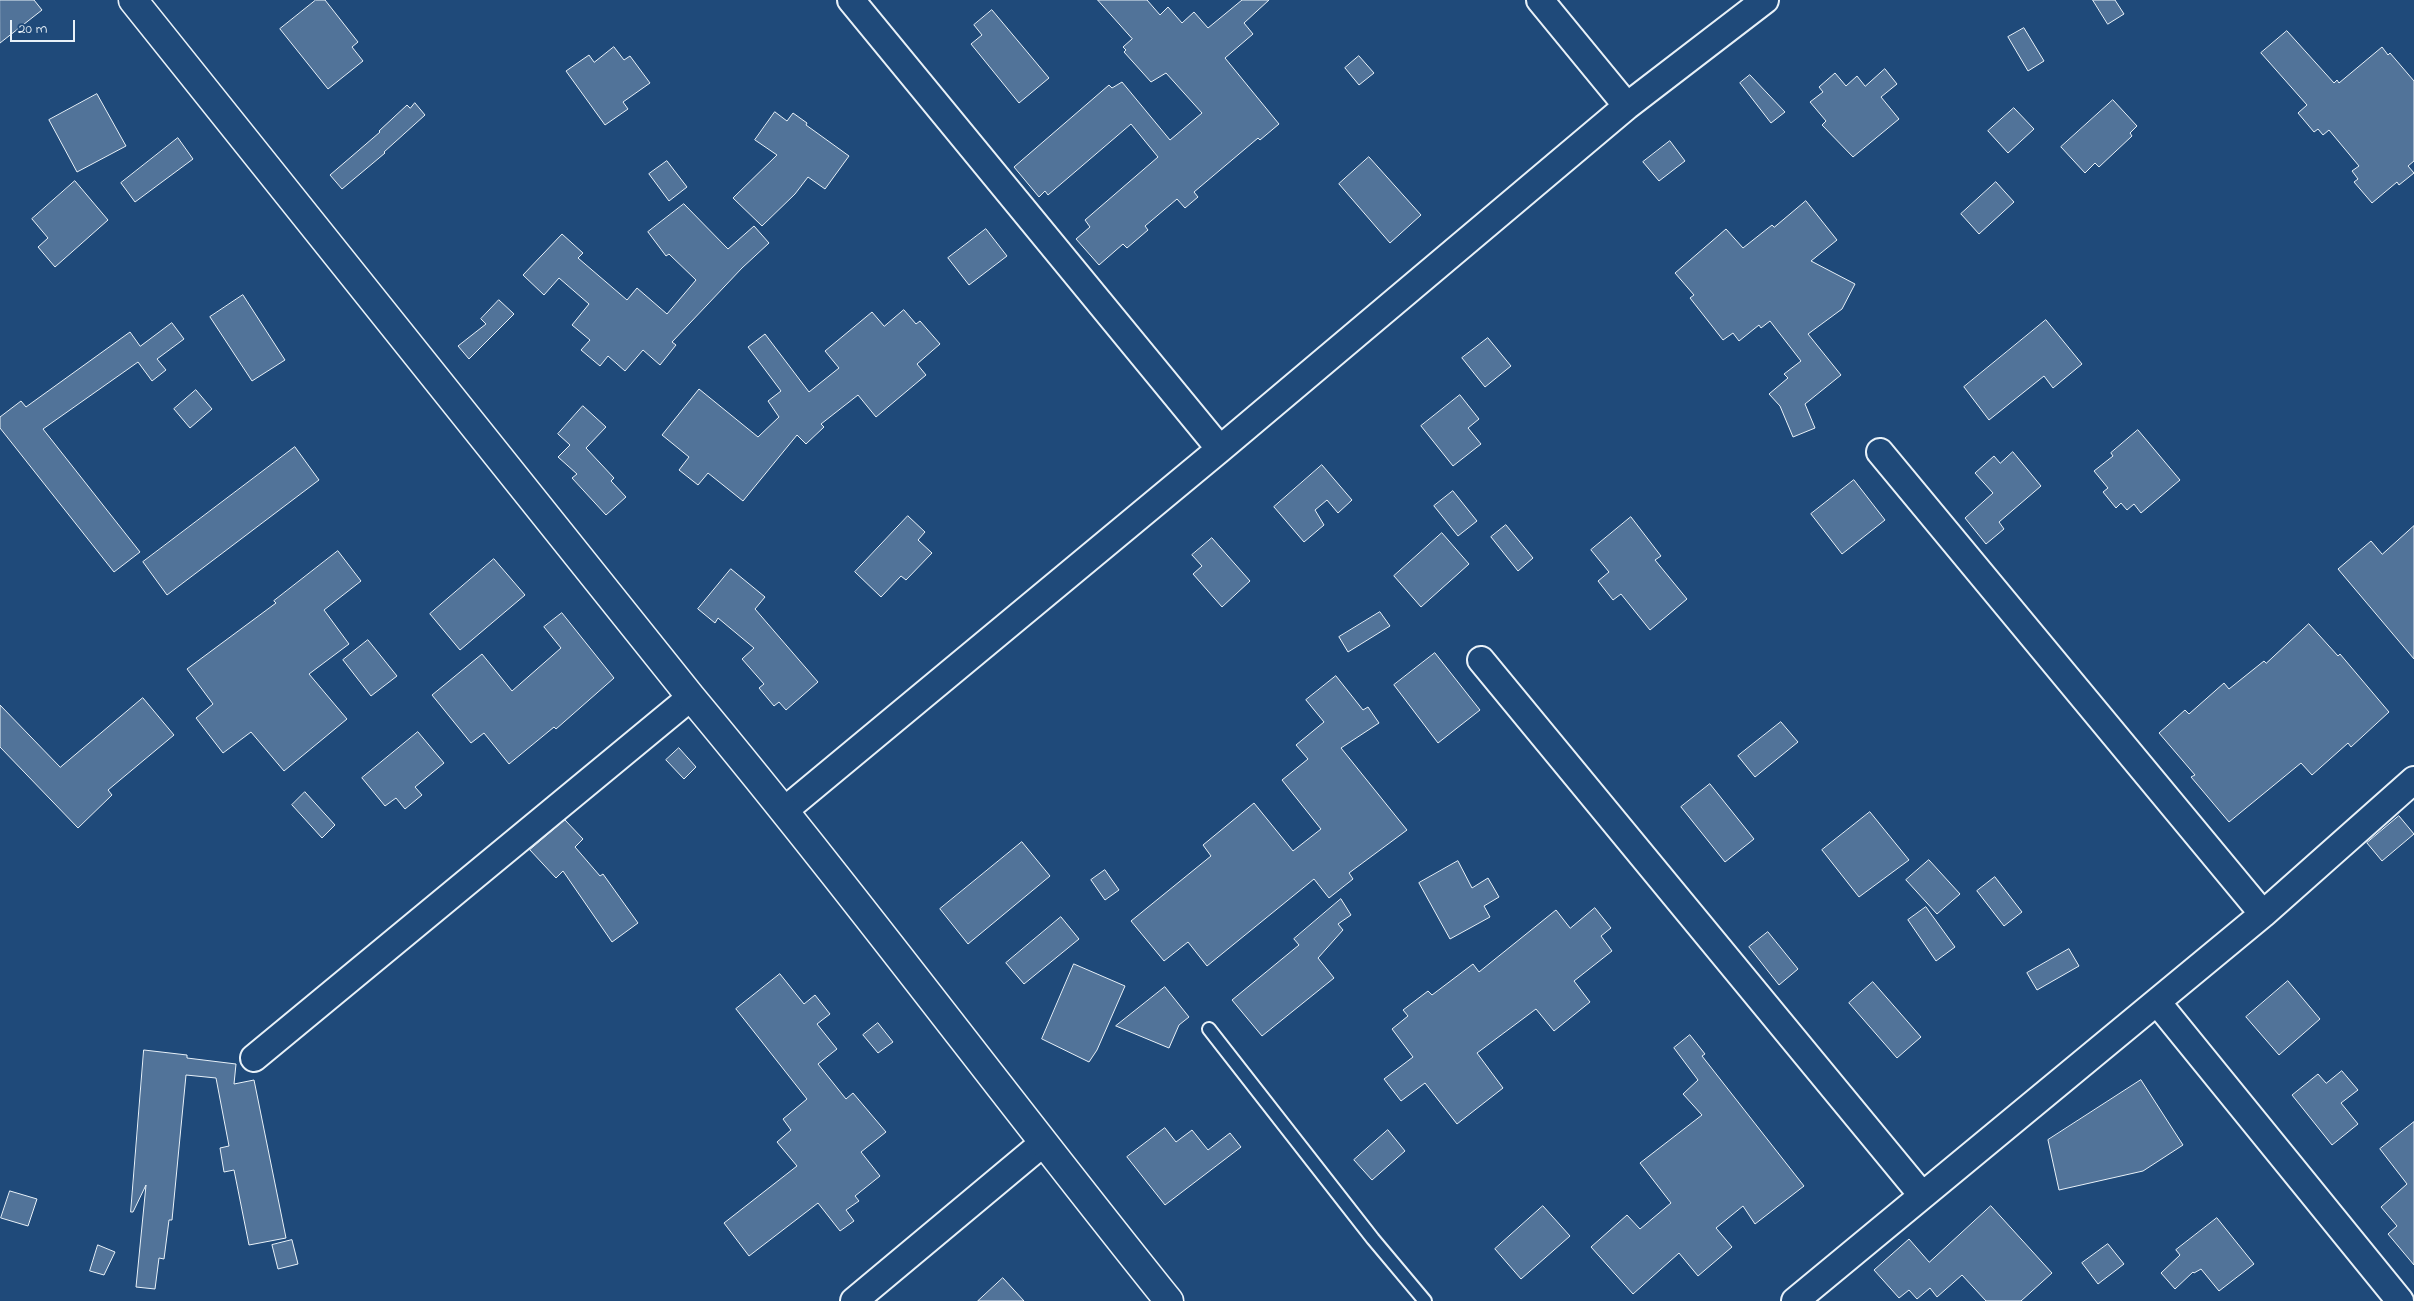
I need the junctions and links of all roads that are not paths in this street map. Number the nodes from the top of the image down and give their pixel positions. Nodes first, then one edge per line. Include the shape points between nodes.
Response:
1 (134, 0) edge
2 (851, 0) edge
3 (1540, 0) edge
4 (1765, 0) edge
5 (1627, 106) junction
6 (1220, 449) junction
7 (1880, 452) dead end
8 (1481, 660) dead end
9 (691, 697) junction
10 (2414, 780) edge
11 (785, 810) junction
12 (2262, 914) junction
13 (2157, 1002) junction
14 (1209, 1029) dead end
15 (254, 1058) dead end
16 (1042, 1144) junction
17 (1922, 1196) junction
18 (854, 1301) edge
19 (1169, 1301) edge
20 (1425, 1301) edge
21 (1794, 1301) edge
22 (2400, 1301) edge

1 - 9 street
2 - 6 street
3 - 5 street
4 - 5 street
5 - 6 street
6 - 11 street
7 - 12 street
8 - 17 street
9 - 11 street
9 - 15 street
10 - 12 street
11 - 16 street
12 - 13 street
13 - 17 street
13 - 22 street
14 - 20 lane via 1372,1239
16 - 18 street
16 - 19 street
17 - 21 street

